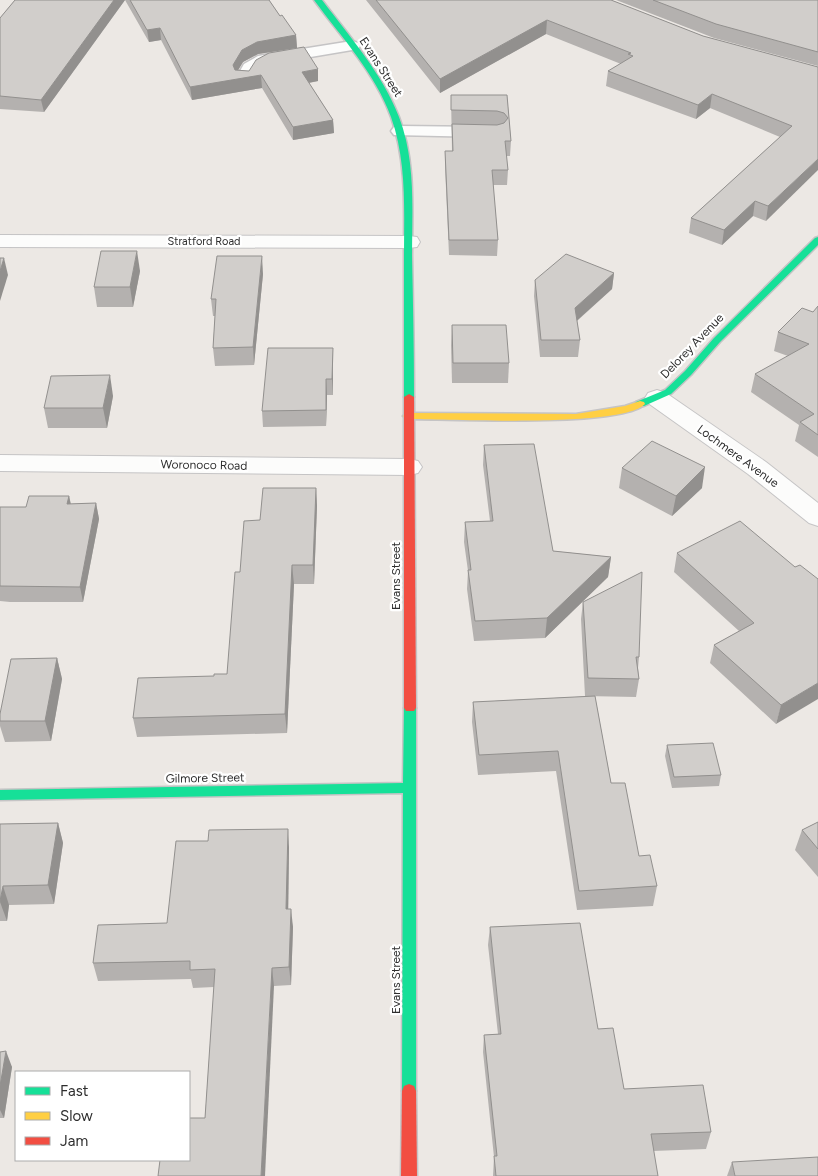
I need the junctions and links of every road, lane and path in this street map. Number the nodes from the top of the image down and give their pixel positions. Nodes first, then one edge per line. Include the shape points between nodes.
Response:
1 (318, 0) edge
2 (352, 46) junction
3 (244, 78) edge
4 (400, 131) junction
5 (496, 133) edge
6 (818, 240) edge
7 (0, 241) edge
8 (409, 242) junction
9 (657, 398) junction
10 (408, 416) junction
11 (0, 463) edge
12 (409, 467) junction
13 (818, 517) edge
14 (410, 788) junction
15 (0, 795) edge
16 (409, 1176) edge

1 - 2 street, Evans Street
2 - 3 lane via 264,60 250,68
2 - 4 street, Evans Street via 386,98
4 - 5 lane
4 - 8 street, Evans Street via 408,182
6 - 9 street, Delorey Avenue via 668,392
7 - 8 street, Stratford Road
8 - 10 street, Evans Street
9 - 10 street, Delorey Avenue via 627,410 576,417
9 - 13 street, Lochmere Avenue via 757,468
10 - 12 street, Evans Street
11 - 12 street, Woronoco Road
12 - 14 street, Evans Street
14 - 15 street, Gilmore Street
14 - 16 street, Evans Street

